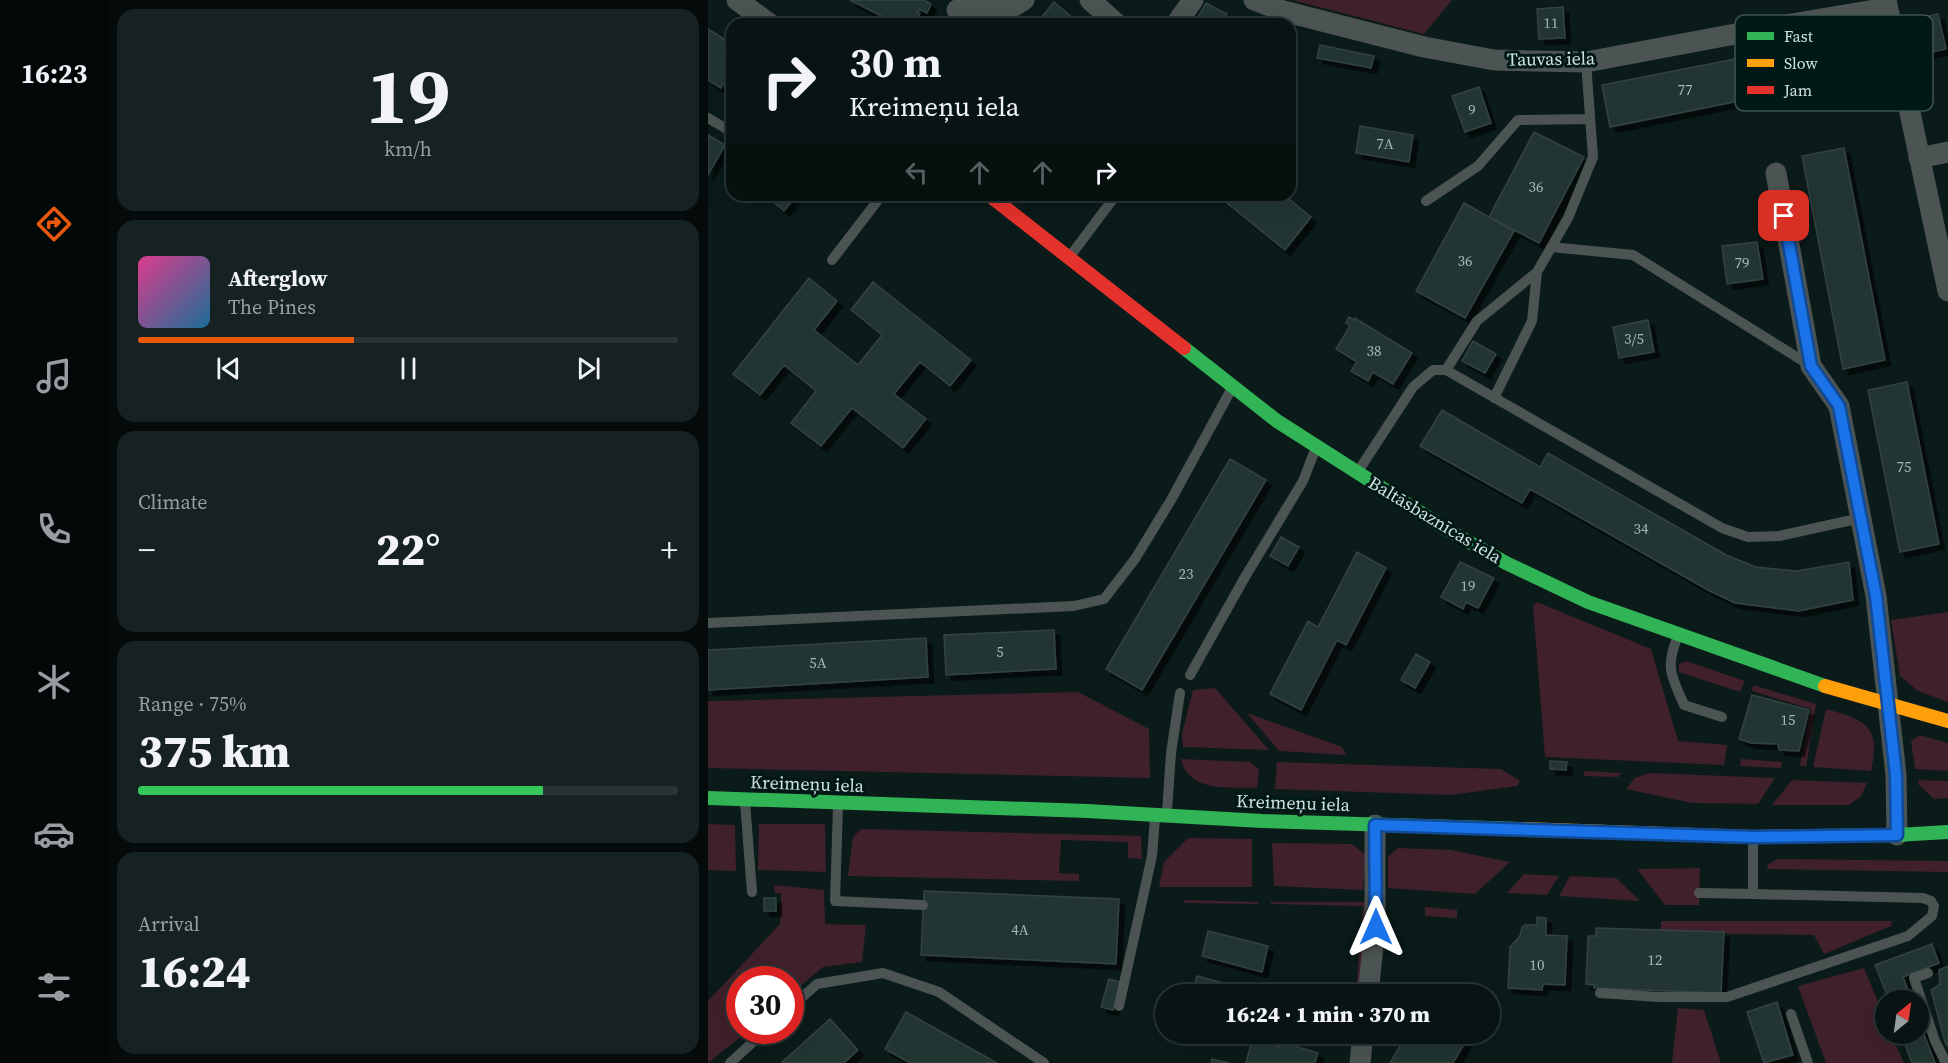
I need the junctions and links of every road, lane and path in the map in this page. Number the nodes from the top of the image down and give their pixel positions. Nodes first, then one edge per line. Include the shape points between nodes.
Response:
1 (737, 0) edge
2 (1024, 0) edge
3 (1090, 0) edge
4 (1193, 0) edge
5 (1254, 0) edge
6 (1887, 4) edge
7 (956, 11) edge
8 (1830, 15) edge
9 (762, 18) edge
10 (1111, 18) edge
11 (1180, 18) edge
12 (1735, 33) edge
13 (1586, 62) junction
14 (1909, 111) edge
15 (708, 118) edge
16 (1590, 119) junction
17 (726, 129) edge
18 (1948, 152) edge
19 (1918, 158) junction
20 (1776, 173) dead end
21 (877, 201) edge
22 (997, 201) edge
23 (1111, 201) edge
24 (1426, 201) dead end
25 (1551, 246) junction
26 (1069, 257) junction
27 (832, 260) dead end
28 (1537, 272) junction
29 (1948, 291) edge
30 (1811, 366) junction
31 (1446, 370) junction
32 (1233, 386) junction
33 (1494, 398) junction
34 (1316, 447) junction
35 (1357, 473) junction
36 (1861, 518) junction
37 (708, 623) edge
38 (1678, 635) junction
39 (1190, 675) dead end
40 (1180, 693) dead end
41 (1888, 704) junction
42 (1722, 717) dead end
43 (1948, 721) edge
44 (708, 798) edge
45 (744, 799) junction
46 (838, 803) junction
47 (1161, 815) junction
48 (1375, 825) junction
49 (1948, 832) edge
50 (1897, 835) junction
51 (1753, 837) junction
52 (752, 892) dead end
53 (1699, 893) dead end
54 (1753, 894) junction
55 (923, 905) dead end
56 (1928, 973) dead end
57 (1370, 984) edge
58 (1600, 993) dead end
59 (804, 996) edge
60 (1119, 1006) dead end
61 (1791, 1014) dead end
62 (751, 1044) edge
63 (1362, 1044) edge
64 (730, 1063) edge
65 (1044, 1063) edge
66 (1360, 1063) edge
67 (1808, 1063) edge
68 (1946, 1063) edge

1 - 9 street
2 - 7 street via 1010,9
3 - 10 street
4 - 11 street
5 - 13 street, Tauvas iela via 1283,11 1494,60
6 - 8 street, Tauvas iela
12 - 13 street, Tauvas iela
13 - 16 lane
14 - 19 street
15 - 17 lane
16 - 24 lane via 1518,120 1478,166
16 - 25 lane via 1593,157 1568,218
18 - 19 street
19 - 29 street
20 - 30 street
21 - 27 lane
22 - 26 main road, Baltāsbaznīcas iela
23 - 26 lane
25 - 28 lane
25 - 30 lane via 1633,255
26 - 32 main road, Baltāsbaznīcas iela
28 - 31 lane via 1477,321
28 - 33 lane via 1532,321
30 - 36 street via 1839,406
31 - 33 lane
31 - 35 lane via 1433,370 1413,387
32 - 34 main road, Baltāsbaznīcas iela
32 - 37 lane via 1135,560 1104,599 1074,606
33 - 36 lane via 1722,528 1748,537 1779,536
34 - 35 main road, Baltāsbaznīcas iela
34 - 39 lane via 1303,481
35 - 38 main road, Baltāsbaznīcas iela via 1506,563 1588,602
36 - 41 street via 1876,596
38 - 41 main road, Baltāsbaznīcas iela
38 - 42 lane via 1669,671 1684,705
40 - 47 lane
41 - 43 main road, Baltāsbaznīcas iela
41 - 50 street via 1896,775
44 - 45 main road, Kreimeņu iela
45 - 46 main road, Kreimeņu iela
45 - 52 lane
46 - 47 main road, Kreimeņu iela
46 - 55 lane via 835,901
47 - 48 main road, Kreimeņu iela
47 - 60 lane
48 - 51 main road, Kreimeņu iela
48 - 57 street via 1379,927
49 - 50 main road, Kreimeņu iela
50 - 51 main road, Kreimeņu iela
51 - 54 lane
53 - 54 lane
54 - 58 lane via 1923,898 1934,906 1932,916 1908,936 1727,997
56 - 68 lane via 1914,978
59 - 65 lane via 817,984 883,973 939,992
61 - 67 lane
62 - 64 lane
63 - 66 street

